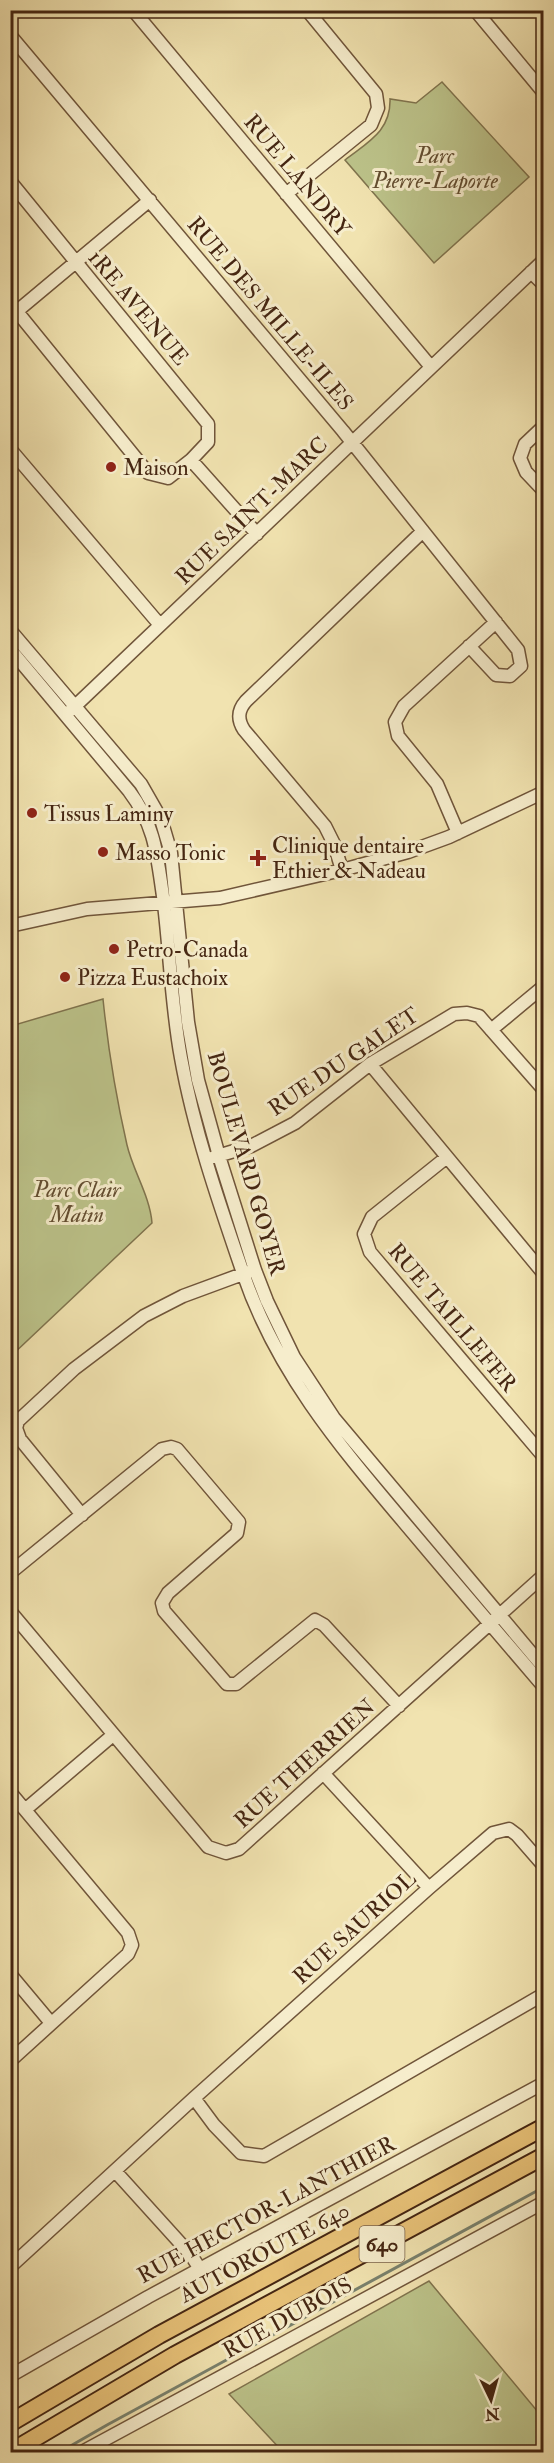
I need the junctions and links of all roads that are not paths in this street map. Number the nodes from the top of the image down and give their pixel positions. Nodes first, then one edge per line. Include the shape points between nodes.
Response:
1 (133, 10) edge
2 (307, 10) edge
3 (475, 10) edge
4 (10, 34) edge
5 (543, 93) edge
6 (10, 182) edge
7 (286, 194) junction
8 (150, 200) junction
9 (543, 260) edge
10 (75, 262) junction
11 (531, 272) junction
12 (543, 285) edge
13 (13, 311) edge
14 (431, 367) junction
15 (543, 426) edge
16 (351, 443) junction
17 (10, 449) edge
18 (190, 460) junction
19 (543, 491) edge
20 (423, 531) junction
21 (256, 534) junction
22 (496, 622) junction
23 (160, 625) junction
24 (10, 630) edge
25 (469, 646) junction
26 (10, 649) edge
27 (70, 710) junction
28 (543, 792) edge
29 (458, 833) junction
30 (342, 870) junction
31 (177, 902) junction
32 (164, 903) junction
33 (10, 926) edge
34 (543, 986) edge
35 (491, 1029) junction
36 (370, 1064) junction
37 (543, 1090) edge
38 (213, 1157) junction
39 (447, 1157) junction
40 (249, 1272) junction
41 (543, 1274) edge
42 (543, 1457) edge
43 (82, 1515) junction
44 (10, 1573) edge
45 (543, 1575) edge
46 (10, 1611) edge
47 (494, 1620) junction
48 (543, 1668) edge
49 (543, 1687) edge
50 (399, 1706) junction
51 (113, 1735) junction
52 (323, 1773) junction
53 (10, 1792) edge
54 (26, 1809) junction
55 (543, 1866) edge
56 (429, 1888) junction
57 (10, 1974) edge
58 (543, 1994) edge
59 (51, 2023) junction
60 (10, 2061) edge
61 (543, 2083) edge
62 (194, 2098) junction
63 (543, 2127) edge
64 (543, 2156) edge
65 (115, 2171) junction
66 (543, 2202) edge
67 (10, 2267) edge
68 (200, 2269) junction
69 (10, 2376) edge
70 (10, 2423) edge
71 (16, 2450) edge
72 (82, 2452) edge

1 - 7 street, RUE LANDRY
2 - 7 street via 376,94 378,108 371,125
3 - 5 street
4 - 8 street, RUE DES MILLE-ILES
6 - 10 street, 1RE AVENUE
7 - 14 street, RUE LANDRY
8 - 10 street
8 - 16 street, RUE DES MILLE-ILES
9 - 11 street, RUE SAINT-MARC
10 - 13 street
10 - 18 street, 1RE AVENUE via 208,424 208,442
11 - 12 street
11 - 14 street, RUE SAINT-MARC
13 - 18 street, 1RE AVENUE via 148,473 168,478
14 - 16 street, RUE SAINT-MARC
15 - 19 street via 525,444 520,458 526,472
16 - 20 street, RUE DES MILLE-ILES
16 - 21 street, RUE SAINT-MARC
17 - 23 street
18 - 21 street
20 - 22 street, RUE DES MILLE-ILES
20 - 30 street via 246,701 239,714 244,730 325,826
21 - 23 street, RUE SAINT-MARC
22 - 25 street
22 - 25 street, RUE DES MILLE-ILES via 520,655 521,666 515,674 496,675
23 - 27 street, RUE SAINT-MARC
24 - 27 street, BOULEVARD GOYER
25 - 29 street via 404,706 395,722 398,736 437,784
26 - 27 street, BOULEVARD GOYER
27 - 31 street, BOULEVARD GOYER via 141,784 156,810 170,846
27 - 32 street, BOULEVARD GOYER via 142,810 157,847
28 - 29 street
29 - 30 street
30 - 31 street via 226,897
31 - 32 street
31 - 38 street, BOULEVARD GOYER via 193,1051
32 - 33 street via 87,909
32 - 38 street, BOULEVARD GOYER via 181,1058
34 - 35 street
35 - 36 street, RUE DU GALET via 479,1016 467,1012 454,1014
35 - 37 street, RUE DU GALET
36 - 38 street, RUE DU GALET via 295,1123 251,1146
36 - 39 street
38 - 40 street, BOULEVARD GOYER
39 - 41 street
39 - 42 street, RUE TAILLEFER via 372,1217 364,1234 370,1252
40 - 43 street via 183,1296 144,1316 74,1369 18,1421 20,1439
40 - 47 street, BOULEVARD GOYER via 294,1357 325,1405
43 - 44 street
43 - 50 street via 162,1449 177,1449 239,1522 237,1533 168,1593 162,1603 164,1611 227,1684 236,1684 315,1620
45 - 47 street, RUE THERRIEN
46 - 51 street, RUE THERRIEN
47 - 48 street, BOULEVARD GOYER
47 - 49 street, BOULEVARD GOYER
47 - 50 street, RUE THERRIEN
50 - 52 street, RUE THERRIEN
51 - 52 street, RUE THERRIEN via 208,1847 226,1853 239,1849
51 - 54 street
52 - 56 street
53 - 54 street
54 - 59 street via 128,1933 132,1945 128,1954
55 - 56 street, RUE SAURIOL via 510,1829 493,1833
56 - 62 street, RUE SAURIOL
57 - 59 street
58 - 62 street via 264,2156 241,2153
59 - 60 street
61 - 68 street, RUE HECTOR-LANTHIER
62 - 65 street, RUE SAURIOL
63 - 70 highway, AUTOROUTE 640 / 640 via 159,2335
64 - 71 highway, 640 via 175,2355
65 - 67 street, RUE SAURIOL
65 - 68 street
66 - 72 street, RUE DUBOIS
68 - 69 street, RUE HECTOR-LANTHIER

